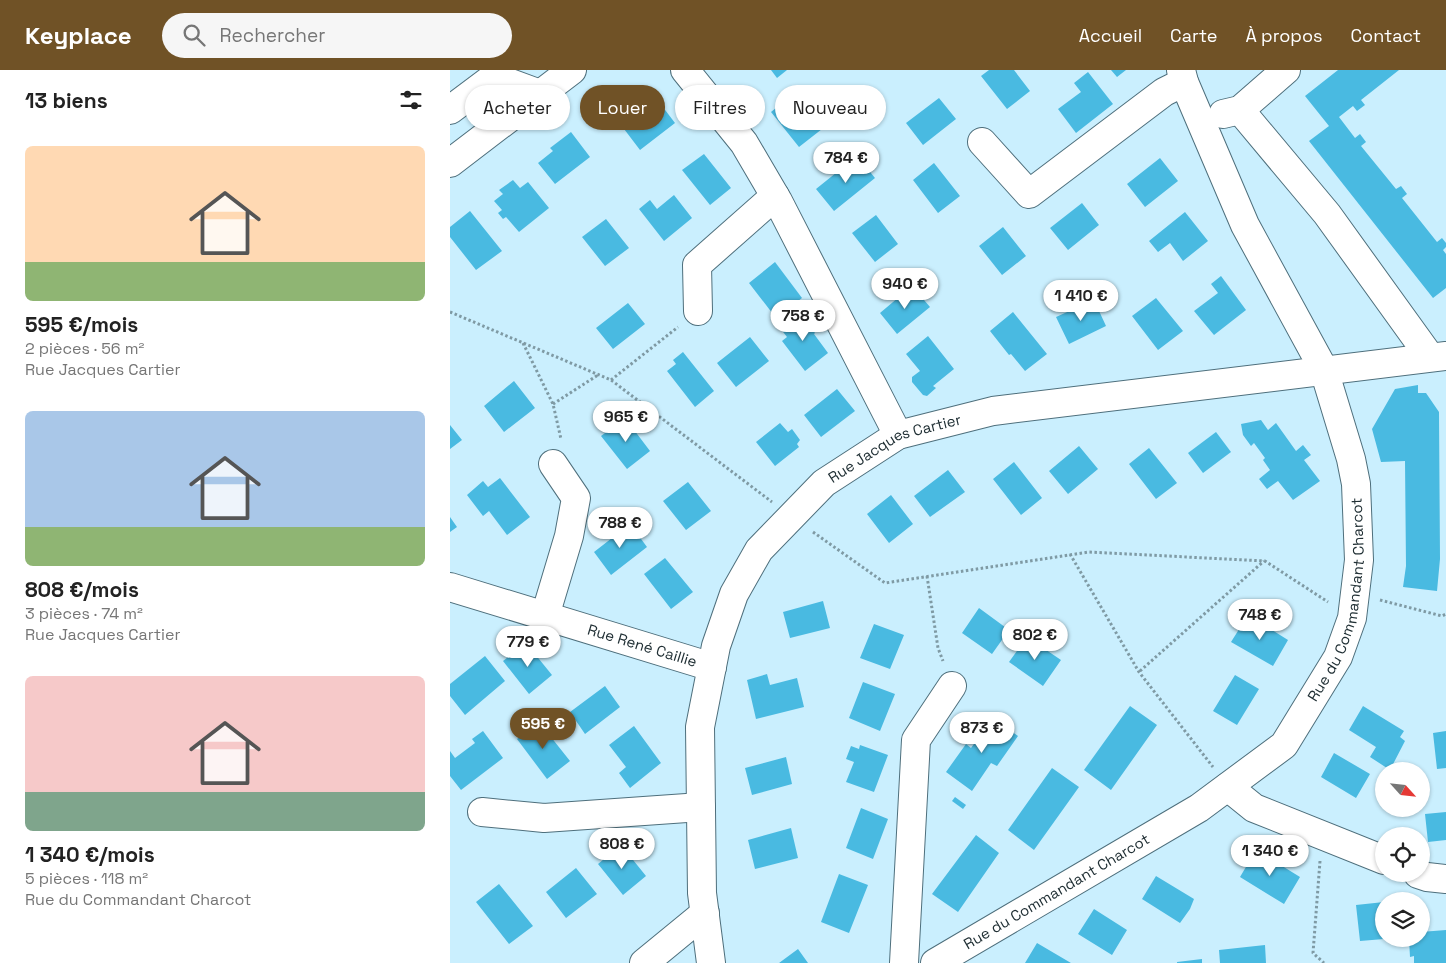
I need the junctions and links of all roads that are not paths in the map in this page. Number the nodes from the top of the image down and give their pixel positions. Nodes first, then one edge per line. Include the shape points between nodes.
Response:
1 (572, 70) edge
2 (685, 70) edge
3 (1286, 70) edge
4 (1183, 76) edge
5 (483, 85) edge
6 (516, 85) edge
7 (552, 85) edge
8 (465, 99) edge
9 (450, 110) edge
10 (1240, 110) junction
11 (1200, 119) junction
12 (493, 130) edge
13 (982, 142) dead end
14 (450, 163) edge
15 (775, 196) junction
16 (698, 311) road end
17 (1438, 357) edge
18 (1324, 370) junction
19 (898, 435) junction
20 (554, 464) road end
21 (450, 587) edge
22 (545, 616) junction
23 (712, 667) junction
24 (952, 686) road end
25 (1228, 787) junction
26 (701, 807) junction
27 (482, 812) dead end
28 (1375, 856) edge
29 (1430, 877) edge
30 (1446, 879) edge
31 (705, 914) junction
32 (644, 963) edge
33 (712, 963) edge
34 (904, 963) edge
35 (935, 963) edge

1 - 7 street
2 - 15 street via 744,142
3 - 10 street
4 - 11 street, Rue du Commandant Charcot
4 - 13 street, Rue du Commandant Charcot via 1029,194
5 - 6 street via 494,77
8 - 9 street
10 - 11 street
10 - 17 street via 1327,214
11 - 18 street, Rue du Commandant Charcot via 1246,225
12 - 14 street
15 - 16 street via 697,265
15 - 19 street
17 - 18 street, Rue Jacques Cartier
18 - 19 street, Rue Jacques Cartier via 993,411
18 - 25 street, Rue du Commandant Charcot via 1356,484 1359,560 1353,606 1338,657 1284,745
19 - 23 street, Rue Jacques Cartier via 824,483 759,550 734,594
20 - 22 street via 576,498 569,536
21 - 22 street, Rue René Caillie
22 - 23 street, Rue René Caillie
23 - 26 street, Rue Jacques Cartier via 700,727
24 - 34 street via 916,740
25 - 28 street via 1254,808
25 - 35 street, Rue du Commandant Charcot via 1199,808
26 - 27 street via 544,818
26 - 31 street, Rue Jacques Cartier
29 - 30 street
31 - 32 street
31 - 33 street, Rue Jacques Cartier

